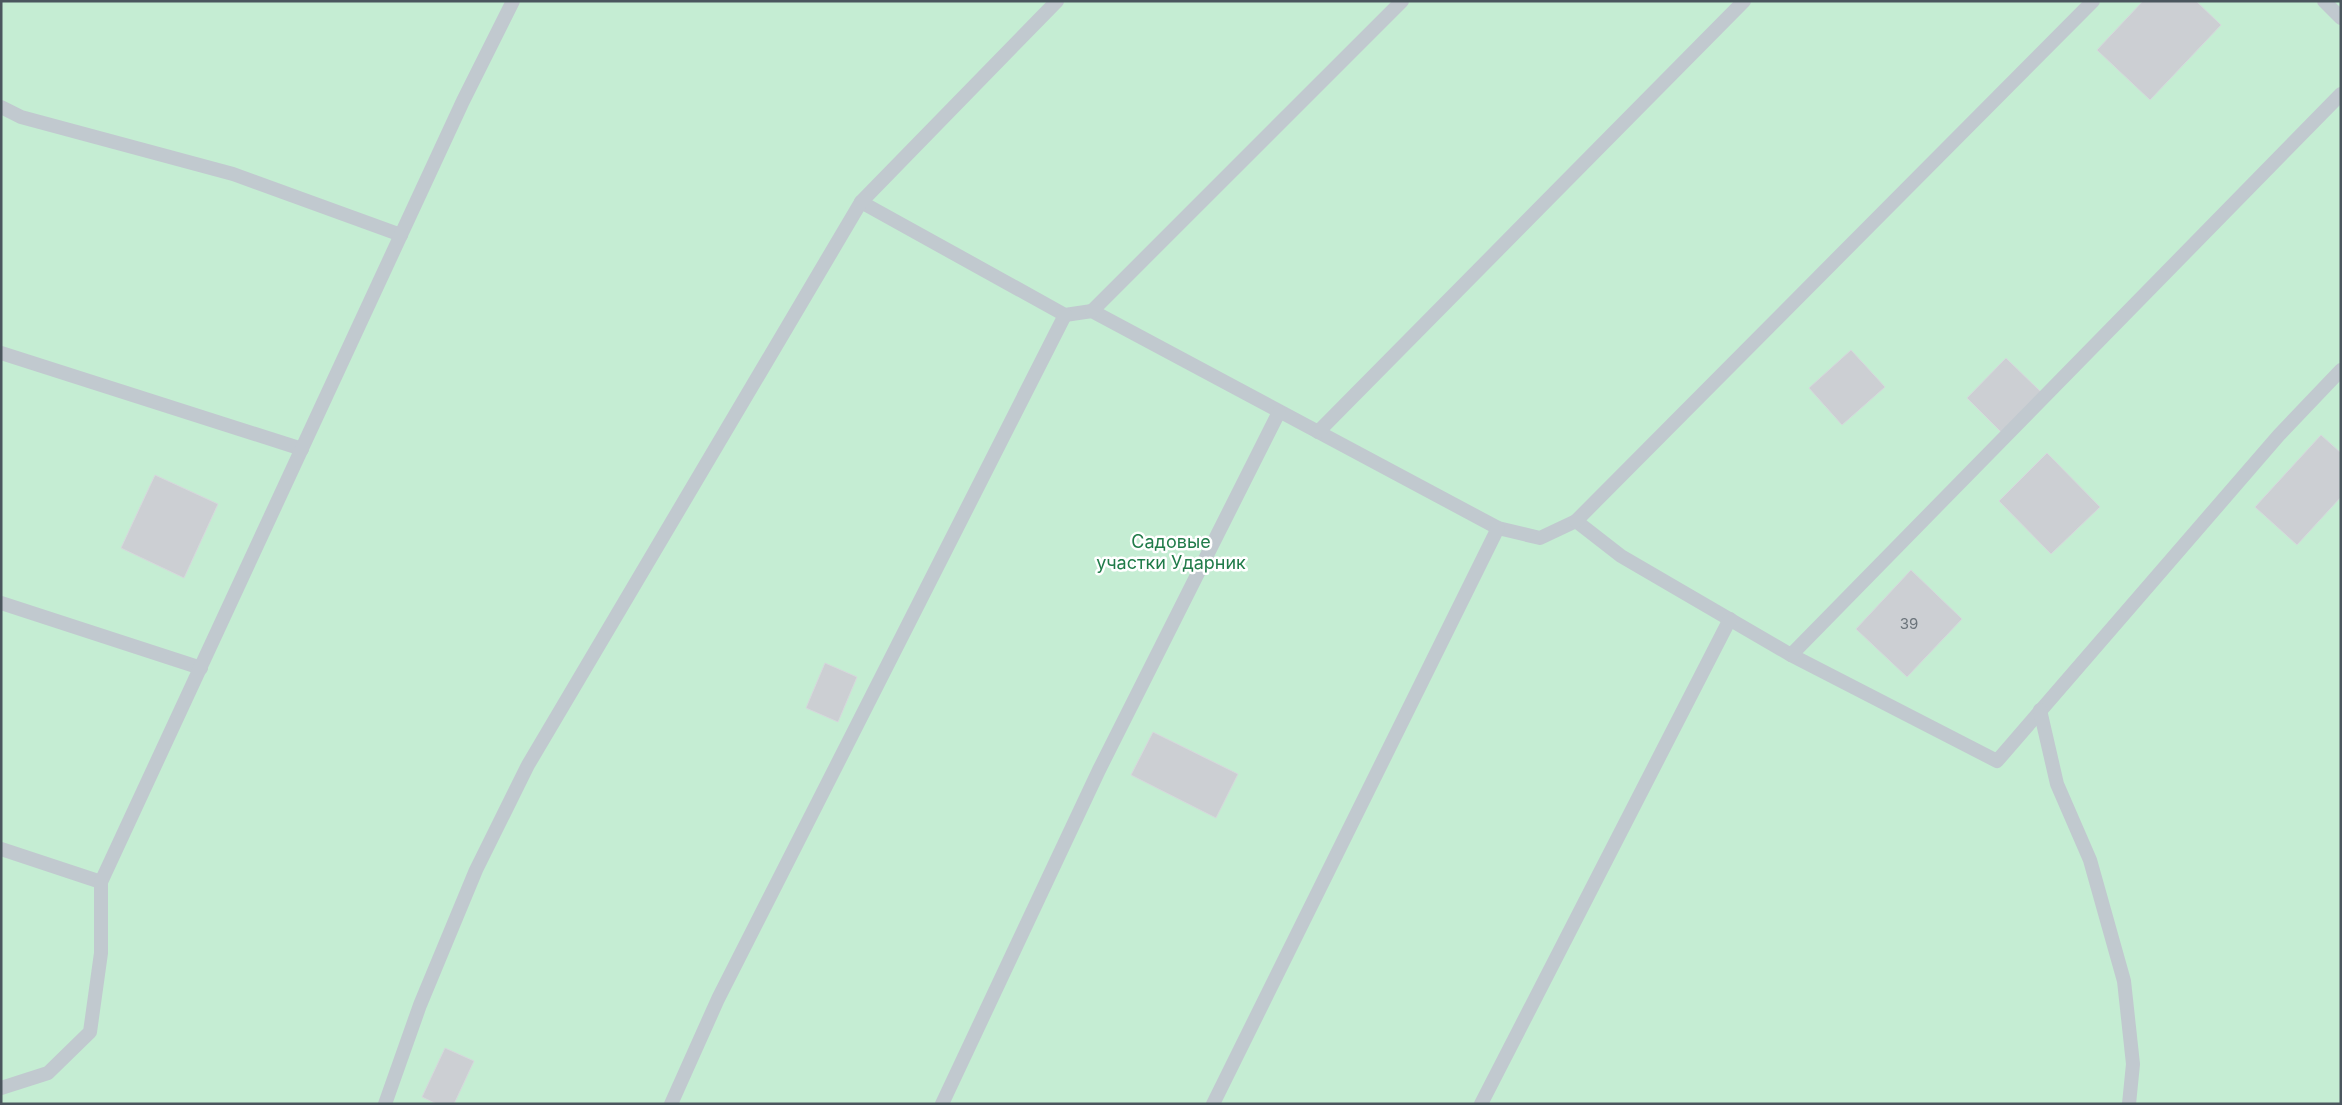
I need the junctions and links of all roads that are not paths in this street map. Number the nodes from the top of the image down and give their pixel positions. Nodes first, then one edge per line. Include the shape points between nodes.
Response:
1 (513, 1) edge
2 (1057, 1) edge
3 (1402, 1) edge
4 (1744, 1) edge
5 (2093, 1) edge
6 (2324, 1) edge
7 (2341, 18) edge
8 (2341, 94) edge
9 (1, 107) edge
10 (861, 202) junction
11 (401, 236) junction
12 (1092, 311) junction
13 (1066, 315) junction
14 (1, 353) edge
15 (2341, 370) edge
16 (1279, 412) junction
17 (1318, 432) junction
18 (302, 449) junction
19 (1576, 521) junction
20 (1498, 528) junction
21 (1, 602) edge
22 (1730, 619) junction
23 (1790, 655) junction
24 (201, 668) junction
25 (2040, 710) junction
26 (1, 849) edge
27 (101, 882) junction
28 (1, 1088) edge
29 (385, 1104) edge
30 (671, 1104) edge
31 (942, 1104) edge
32 (1213, 1104) edge
33 (1481, 1104) edge
34 (2129, 1104) edge

1 - 11 lane
2 - 10 lane
3 - 12 lane
4 - 17 lane
5 - 19 lane
6 - 7 lane
8 - 23 lane
9 - 11 lane via 21,117 233,174
10 - 13 lane
10 - 29 lane via 528,765 476,870 420,1006
11 - 18 lane
12 - 13 lane
12 - 16 lane
13 - 30 lane via 718,999
14 - 18 lane
15 - 25 lane via 2279,435
16 - 17 lane
16 - 31 lane via 1100,770
17 - 20 lane
18 - 24 lane
19 - 20 lane via 1540,538
19 - 22 lane via 1621,556
20 - 32 lane
21 - 24 lane
22 - 23 lane
22 - 33 lane
23 - 25 lane via 1997,761
24 - 27 lane
25 - 34 lane via 2057,784 2090,860 2124,981 2133,1064
26 - 27 lane
27 - 28 lane via 101,953 90,1032 48,1073

